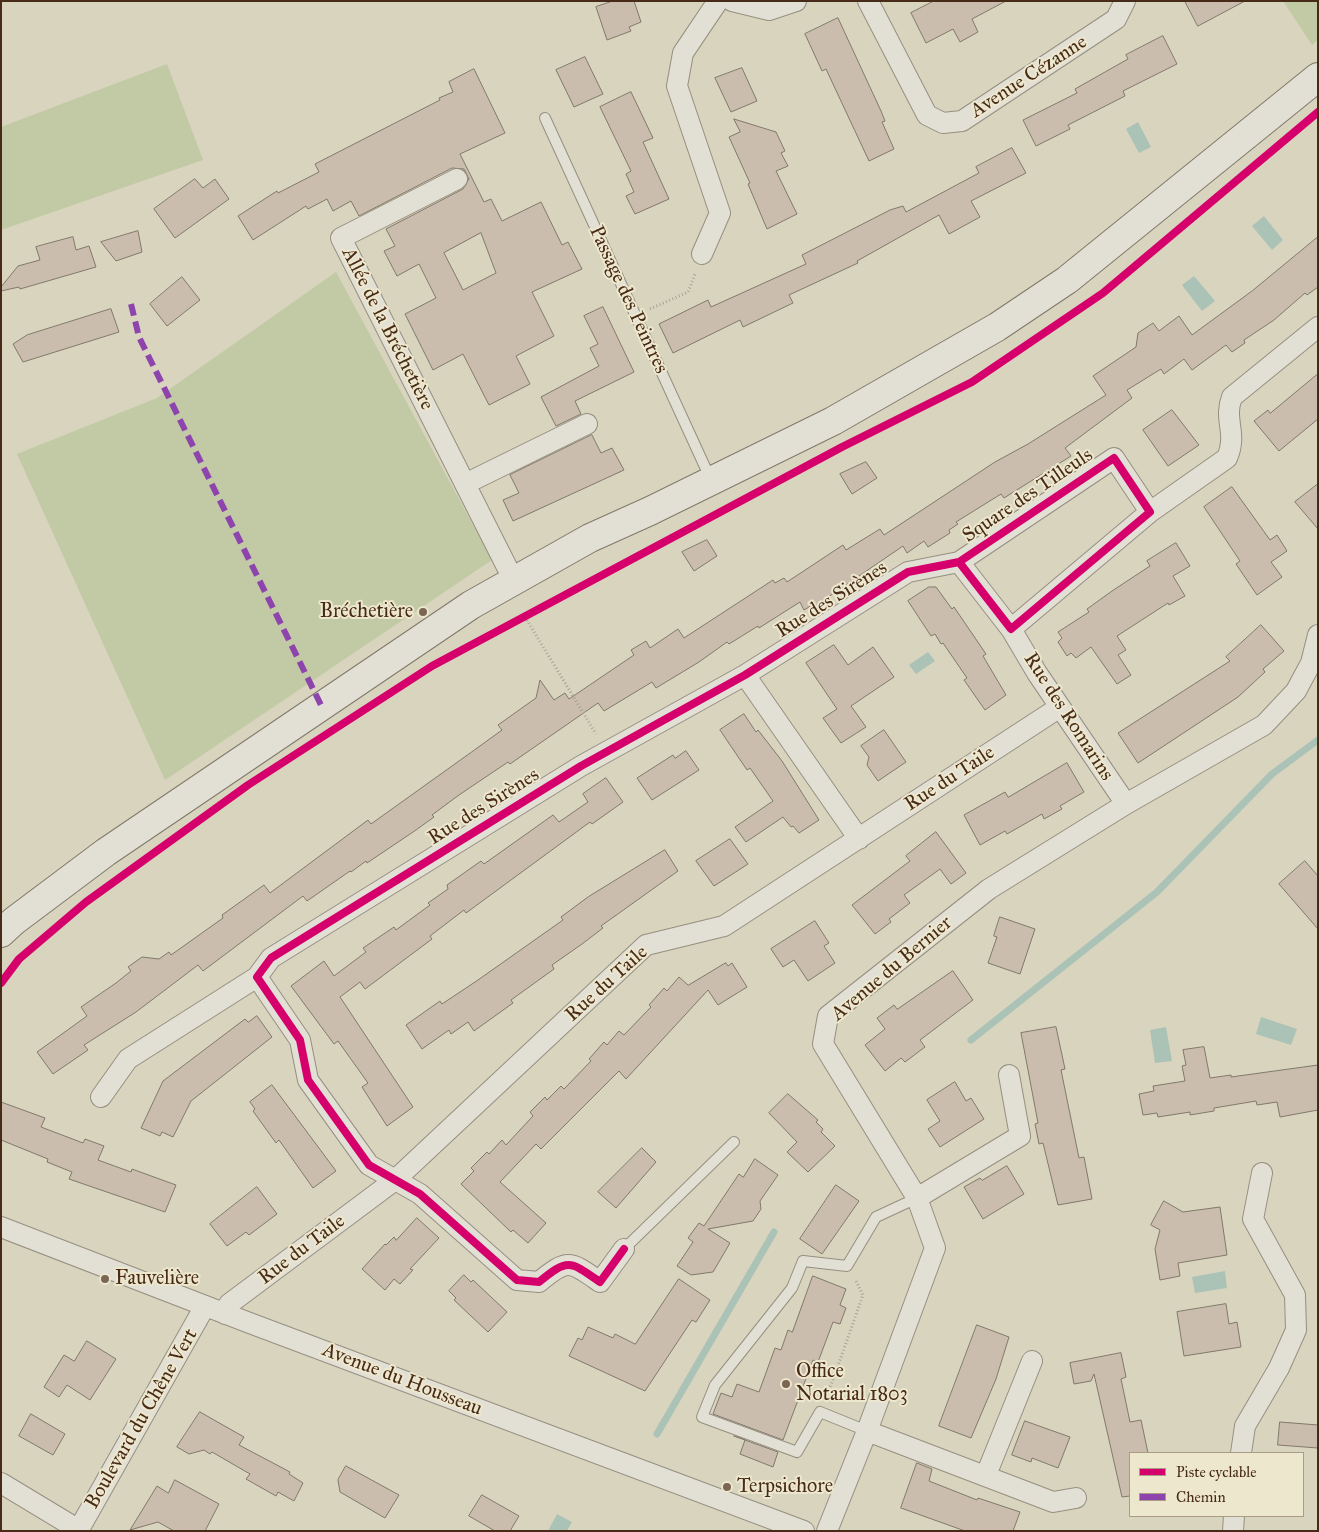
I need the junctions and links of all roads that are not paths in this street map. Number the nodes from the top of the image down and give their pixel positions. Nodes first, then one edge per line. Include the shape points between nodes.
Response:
1 (718, 1) edge
2 (732, 1) edge
3 (796, 1) edge
4 (868, 1) edge
5 (1125, 1) edge
6 (1318, 76) edge
7 (545, 118) dead end
8 (457, 179) dead end
9 (702, 254) road end
10 (1318, 328) edge
11 (587, 424) dead end
12 (712, 481) junction
13 (465, 484) junction
14 (1150, 512) junction
15 (959, 562) junction
16 (514, 581) junction
17 (1011, 629) junction
18 (1318, 635) edge
19 (745, 675) junction
20 (1060, 706) junction
21 (1126, 804) junction
22 (859, 839) junction
23 (5, 927) edge
24 (257, 977) junction
25 (1009, 1075) dead end
26 (101, 1097) dead end
27 (734, 1142) dead end
28 (1262, 1173) dead end
29 (395, 1180) junction
30 (917, 1198) junction
31 (1, 1227) edge
32 (624, 1249) joint
33 (205, 1306) junction
34 (225, 1314) junction
35 (1032, 1360) dead end
36 (867, 1430) junction
37 (1241, 1452) edge
38 (986, 1475) junction
39 (1, 1483) edge
40 (1076, 1498) dead end
41 (1234, 1517) edge
42 (78, 1530) edge
43 (804, 1531) edge
44 (827, 1531) edge
45 (1232, 1531) edge

1 - 9 street via 683,53 677,86 720,213
2 - 3 street via 769,10
4 - 5 street, Avenue Cézanne via 927,115 944,123 962,121 1116,19
6 - 12 main road via 1066,280 1005,321 833,421
7 - 12 lane, Passage des Peintres
8 - 13 street, Allée de la Bréchetière via 341,238
10 - 14 street via 1232,397 1228,408 1232,446 1227,458
11 - 13 street
12 - 16 main road via 590,538
13 - 16 street, Allée de la Bréchetière
14 - 15 street, Square des Tilleuls via 1114,458
14 - 17 street
15 - 17 street, Square des Tilleuls
15 - 19 street, Rue des Sirènes via 908,572
16 - 23 main road via 471,605 321,705 106,852
17 - 20 street, Rue des Romarins
18 - 21 street, Avenue du Bernier via 1311,664 1296,691 1264,725
19 - 22 street
19 - 24 street, Rue des Sirènes via 606,752 271,958
20 - 21 street, Rue des Romarins
20 - 22 street, Rue du Taile
21 - 30 street, Avenue du Bernier via 989,889 828,1016 822,1044
22 - 29 street, Rue du Taile via 724,926 646,945
24 - 26 street, Rue des Sirènes via 128,1059
24 - 29 street via 300,1040 308,1080 369,1164
25 - 30 street via 1020,1136
27 - 32 lane
28 - 37 street via 1253,1219 1296,1295 1296,1330 1279,1368 1244,1426
29 - 32 street via 420,1194 517,1280 539,1282 559,1266 575,1265 600,1282
29 - 34 street, Rue du Taile via 229,1304
30 - 36 street, Avenue du Bernier via 934,1248
30 - 36 lane via 876,1217 848,1266 803,1262 792,1288 715,1384 702,1418 797,1452 820,1412
31 - 33 street, Avenue du Housseau
33 - 34 street, Avenue du Housseau
33 - 42 street, Boulevard du Chêne Vert
34 - 43 street, Avenue du Housseau
35 - 38 street
36 - 38 street
36 - 44 street, Avenue du Bernier
38 - 40 street via 1053,1502
39 - 42 street
41 - 45 street

